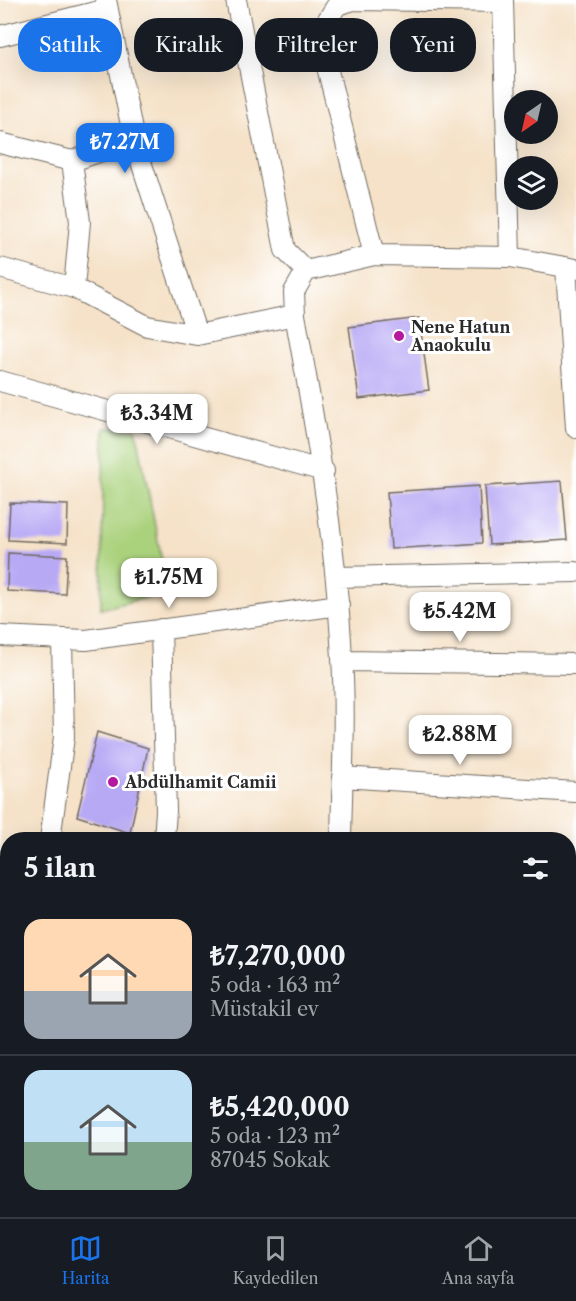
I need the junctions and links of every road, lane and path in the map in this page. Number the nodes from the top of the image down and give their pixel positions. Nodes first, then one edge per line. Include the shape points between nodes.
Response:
1 (236, 0) edge
2 (354, 0) edge
3 (503, 1) edge
4 (107, 5) edge
5 (0, 36) edge
6 (134, 140) junction
7 (0, 143) edge
8 (72, 161) junction
9 (374, 255) junction
10 (510, 257) junction
11 (0, 268) edge
12 (571, 268) edge
13 (306, 272) junction
14 (74, 288) junction
15 (295, 315) junction
16 (197, 334) junction
17 (0, 381) edge
18 (576, 428) edge
19 (324, 471) junction
20 (576, 572) edge
21 (337, 577) junction
22 (339, 605) junction
23 (161, 629) junction
24 (0, 636) edge
25 (62, 639) junction
26 (343, 660) junction
27 (576, 664) edge
28 (342, 777) junction
29 (576, 792) edge
30 (51, 832) edge
31 (165, 832) edge
32 (341, 832) edge

1 - 13 street via 285,250
2 - 3 street
2 - 9 street via 338,5 325,24 325,59
3 - 10 street
4 - 5 street
4 - 6 street
6 - 8 street
6 - 16 street
7 - 8 street
8 - 14 street via 80,222
9 - 10 street
9 - 13 street
10 - 12 street
11 - 14 street
12 - 18 street
13 - 15 street via 294,292
14 - 16 street via 147,326
15 - 16 street
15 - 19 street
17 - 19 street
19 - 21 street
20 - 21 street
21 - 22 street
22 - 23 street
22 - 26 street
23 - 25 street via 86,640
23 - 31 street
24 - 25 street
25 - 30 street via 64,737
26 - 27 street
26 - 28 street
28 - 29 street
28 - 32 street

